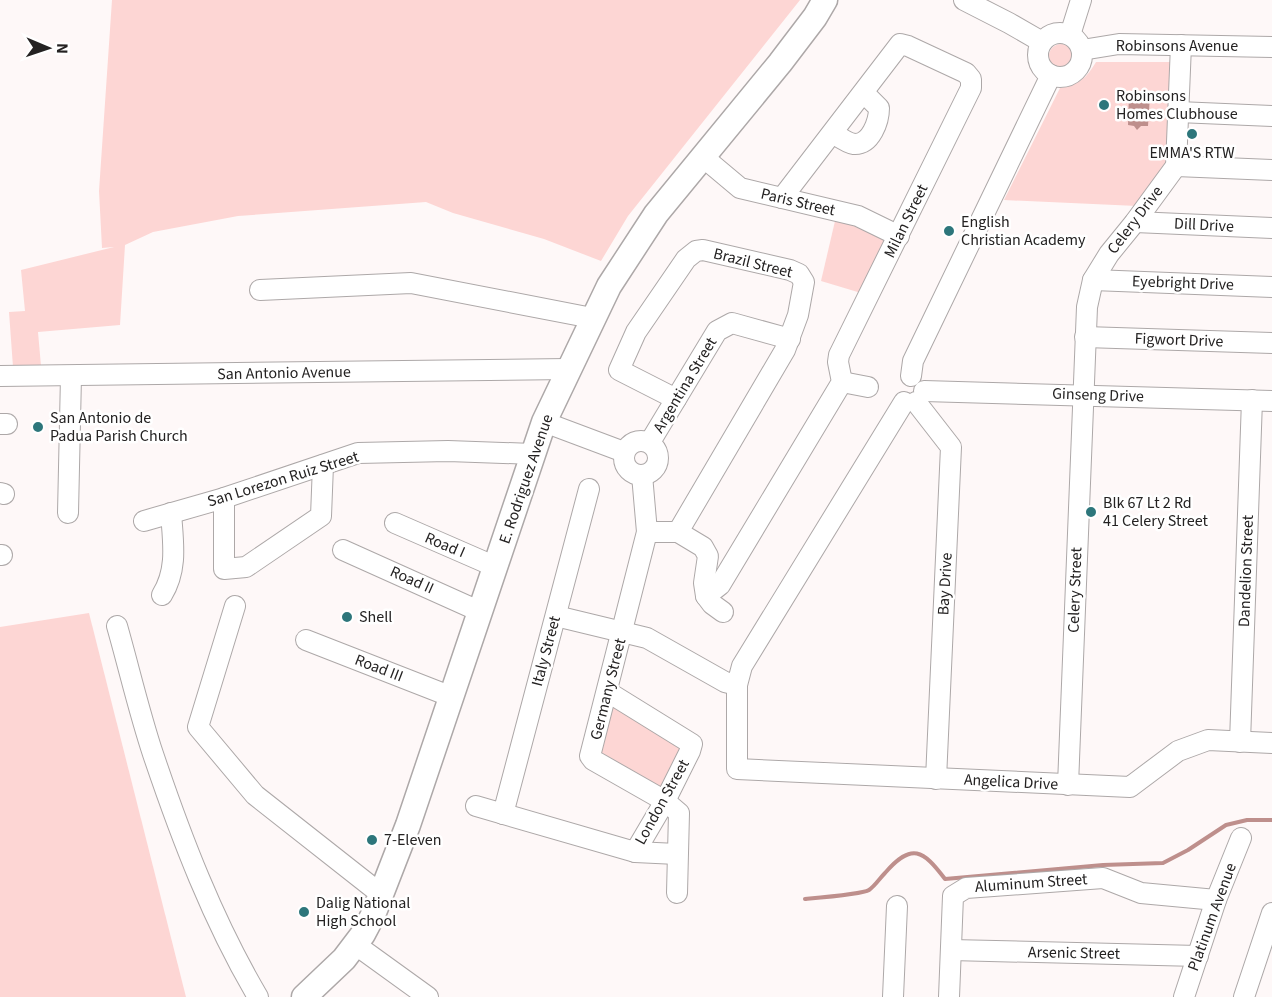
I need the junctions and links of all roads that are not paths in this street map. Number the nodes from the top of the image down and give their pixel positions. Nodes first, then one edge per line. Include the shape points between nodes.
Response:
1 (825, 0) edge
2 (964, 0) edge
3 (1081, 0) edge
4 (1042, 42) junction
5 (1076, 42) junction
6 (1181, 45) junction
7 (1272, 47) edge
8 (1051, 75) junction
9 (864, 93) junction
10 (1178, 112) junction
11 (1272, 116) edge
12 (833, 133) junction
13 (703, 157) junction
14 (1176, 166) junction
15 (1272, 171) edge
16 (782, 198) junction
17 (1135, 222) junction
18 (1272, 228) edge
19 (899, 236) junction
20 (1093, 280) junction
21 (1272, 287) edge
22 (260, 290) dead end
23 (592, 318) junction
24 (1086, 337) junction
25 (790, 339) junction
26 (1272, 343) edge
27 (568, 369) junction
28 (0, 376) edge
29 (71, 376) junction
30 (842, 382) junction
31 (868, 387) dead end
32 (1083, 394) junction
33 (915, 398) junction
34 (676, 399) junction
35 (1252, 400) junction
36 (1272, 401) edge
37 (544, 422) junction
38 (650, 442) junction
39 (624, 452) junction
40 (533, 454) junction
41 (323, 465) junction
42 (642, 475) junction
43 (589, 489) dead end
44 (224, 498) junction
45 (68, 513) dead end
46 (171, 513) junction
47 (144, 521) dead end
48 (395, 524) dead end
49 (647, 532) junction
50 (678, 532) junction
51 (343, 550) dead end
52 (496, 567) junction
53 (162, 595) dead end
54 (706, 596) junction
55 (235, 606) dead end
56 (481, 612) junction
57 (723, 612) dead end
58 (556, 616) junction
59 (117, 626) dead end
60 (622, 632) junction
61 (306, 640) dead end
62 (731, 683) junction
63 (608, 692) junction
64 (452, 696) junction
65 (1240, 742) junction
66 (1272, 743) edge
67 (936, 779) junction
68 (1068, 785) junction
69 (665, 801) junction
70 (476, 806) dead end
71 (503, 814) junction
72 (1241, 838) dead end
73 (635, 852) junction
74 (677, 854) junction
75 (677, 892) dead end
76 (382, 895) junction
77 (1216, 900) junction
78 (897, 906) dead end
79 (1272, 913) edge
80 (356, 945) junction
81 (951, 950) junction
82 (1198, 956) junction
83 (1264, 962) edge
84 (258, 997) edge
85 (304, 997) edge
86 (428, 997) edge
87 (893, 997) edge
88 (949, 997) edge
89 (1184, 997) edge
90 (1244, 997) edge

1 - 13 main road, E. Rodriguez Avenue via 780,63
2 - 4 street
3 - 5 street
4 - 5 street via 1060,33
4 - 8 street via 1040,64
5 - 6 street, Robinsons Avenue
5 - 8 street via 1082,60 1077,69 1070,75
6 - 7 street, Robinsons Avenue
6 - 10 street
8 - 33 street, Bay Drive via 913,361 910,376 922,382
9 - 12 street, Milan Street
9 - 12 street via 879,108 879,119 867,139 852,144
9 - 19 street, Milan Street via 900,44 971,78 971,88
10 - 11 street
10 - 14 street
12 - 16 street, Milan Street
13 - 16 street, Paris Street via 740,188
13 - 23 main road, E. Rodriguez Avenue via 656,214
14 - 15 street
14 - 17 street, Celery Drive
16 - 19 street, Paris Street via 858,216
17 - 18 street, Dill Drive
17 - 20 street, Celery Drive
19 - 30 street, Milan Street via 839,355
20 - 21 street, Eyebright Drive
20 - 24 street, Celery Drive
22 - 23 street via 411,283
23 - 27 main road, E. Rodriguez Avenue
24 - 26 street, Figwort Drive
24 - 32 street, Celery Drive
25 - 34 street, Argentina Street via 732,323 725,326 717,331
25 - 34 street, Brazil Street via 804,282 799,274 696,251 686,259 636,332 619,370
25 - 50 street, Brazil Street
27 - 29 street, San Antonio Avenue
27 - 37 main road, E. Rodriguez Avenue
28 - 29 street, San Antonio Avenue
29 - 45 street
30 - 31 street
30 - 54 street via 720,585
32 - 33 street, Ginseng Drive
32 - 35 street, Ginseng Drive
32 - 68 street, Celery Street
33 - 62 street
33 - 67 street, Bay Drive via 951,447
34 - 38 street, Argentina Street
35 - 36 street, Ginseng Drive
35 - 65 street, Dandelion Street
37 - 39 street
37 - 40 main road, E. Rodriguez Avenue
38 - 39 street via 632,442
38 - 42 street via 657,450 658,460 655,469
39 - 42 street via 627,469
40 - 41 street, San Lorezon Ruiz Street via 358,453
40 - 52 main road, E. Rodriguez Avenue
41 - 44 street, San Lorezon Ruiz Street
41 - 44 street via 321,516 246,567 224,569
42 - 49 street, Germany Street
43 - 58 street, Italy Street
44 - 46 street, San Lorezon Ruiz Street
46 - 47 street, San Lorezon Ruiz Street
46 - 53 street via 172,574
48 - 52 street, Road I
49 - 50 street
49 - 60 street, Germany Street
50 - 54 street via 703,547 708,556
51 - 56 street, Road II
52 - 56 main road, E. Rodriguez Avenue
54 - 57 street
55 - 76 street via 198,727 255,795
56 - 64 main road, E. Rodriguez Avenue
58 - 60 street
58 - 71 street, Italy Street
59 - 84 street via 152,752 182,834 236,957
60 - 62 street via 647,638
60 - 63 street, Germany Street
61 - 64 street, Road III
62 - 67 street, Angelica Drive via 737,769
63 - 69 street, Germany Street via 590,756
63 - 69 street, London Street via 692,744
64 - 76 main road, E. Rodriguez Avenue
65 - 66 street, Angelica Drive
65 - 68 street, Angelica Drive via 1208,740 1178,751 1130,787
67 - 68 street, Angelica Drive
69 - 73 street, London Street
69 - 74 street via 679,813
70 - 71 street
71 - 73 street
72 - 77 street, Platinum Avenue
73 - 74 street
74 - 75 street
76 - 80 main road, E. Rodriguez Avenue
77 - 81 street, Aluminum Street via 1141,893 1103,878 966,888 953,896
77 - 82 street, Platinum Avenue
78 - 87 street
79 - 83 street
80 - 85 main road, E. Rodriguez Avenue
80 - 86 street
81 - 82 street, Arsenic Street
81 - 88 street
82 - 89 street, Platinum Avenue
83 - 90 street

